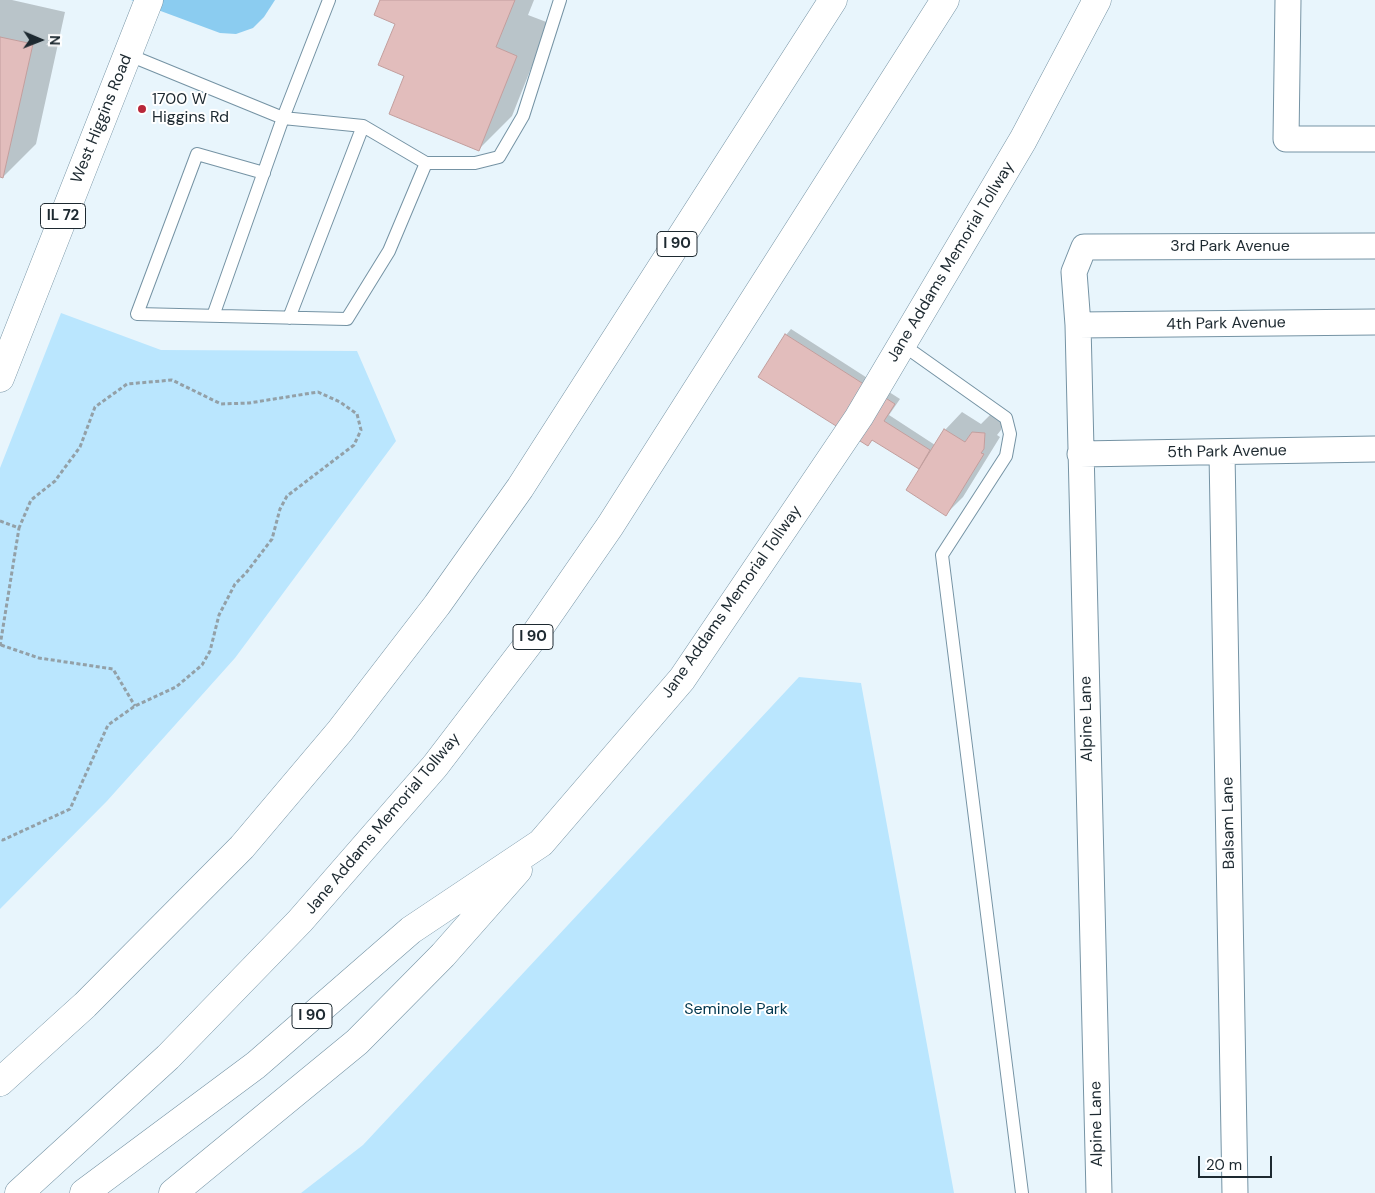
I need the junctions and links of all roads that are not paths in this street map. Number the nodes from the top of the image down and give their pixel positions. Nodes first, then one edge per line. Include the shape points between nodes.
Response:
1 (329, 0) edge
2 (560, 0) edge
3 (833, 0) edge
4 (945, 0) edge
5 (1097, 0) edge
6 (1288, 0) edge
7 (147, 8) edge
8 (129, 55) junction
9 (284, 118) junction
10 (363, 126) junction
11 (1375, 139) edge
12 (426, 163) junction
13 (264, 173) junction
14 (1375, 246) edge
15 (1084, 247) joint
16 (213, 316) junction
17 (289, 318) junction
18 (1375, 322) edge
19 (1078, 326) junction
20 (903, 345) junction
21 (0, 378) edge
22 (1375, 449) edge
23 (1222, 453) junction
24 (1080, 454) junction
25 (541, 843) junction
26 (0, 1082) edge
27 (19, 1193) edge
28 (84, 1193) edge
29 (173, 1193) edge
30 (1022, 1193) edge
31 (1099, 1193) edge
32 (1235, 1193) edge

1 - 9 lane
2 - 12 lane via 523,116 499,156 475,162
3 - 26 main road, I 90 via 520,488 437,605 346,723 242,846 85,1005
4 - 27 main road, Jane Addams Memorial Tollway / I 90 via 610,526 529,644 447,751 300,920 182,1043
5 - 20 main road, Jane Addams Memorial Tollway / I 90 via 1024,140
6 - 11 street via 1286,139
7 - 8 main road, West Higgins Road / IL 72
8 - 9 lane
8 - 21 main road, West Higgins Road / IL 72
9 - 10 lane
9 - 13 lane
10 - 12 lane
10 - 17 lane
12 - 17 lane via 389,251 347,320
13 - 16 lane
13 - 16 lane via 197,154 137,314
14 - 15 street, 3rd Park Avenue
15 - 19 street, Alpine Lane via 1074,272
16 - 17 lane
18 - 19 street, 4th Park Avenue
19 - 24 street, Alpine Lane
20 - 25 main road, Jane Addams Memorial Tollway / I 90 via 682,679
20 - 30 lane via 1006,418 1010,434 1006,456 942,555
22 - 23 street, 5th Park Avenue
23 - 24 street, 5th Park Avenue
23 - 32 street, Balsam Lane
24 - 31 street, Alpine Lane
25 - 28 main road, Jane Addams Memorial Tollway / I 90 via 411,930 256,1065
25 - 29 main road via 444,955 357,1042

